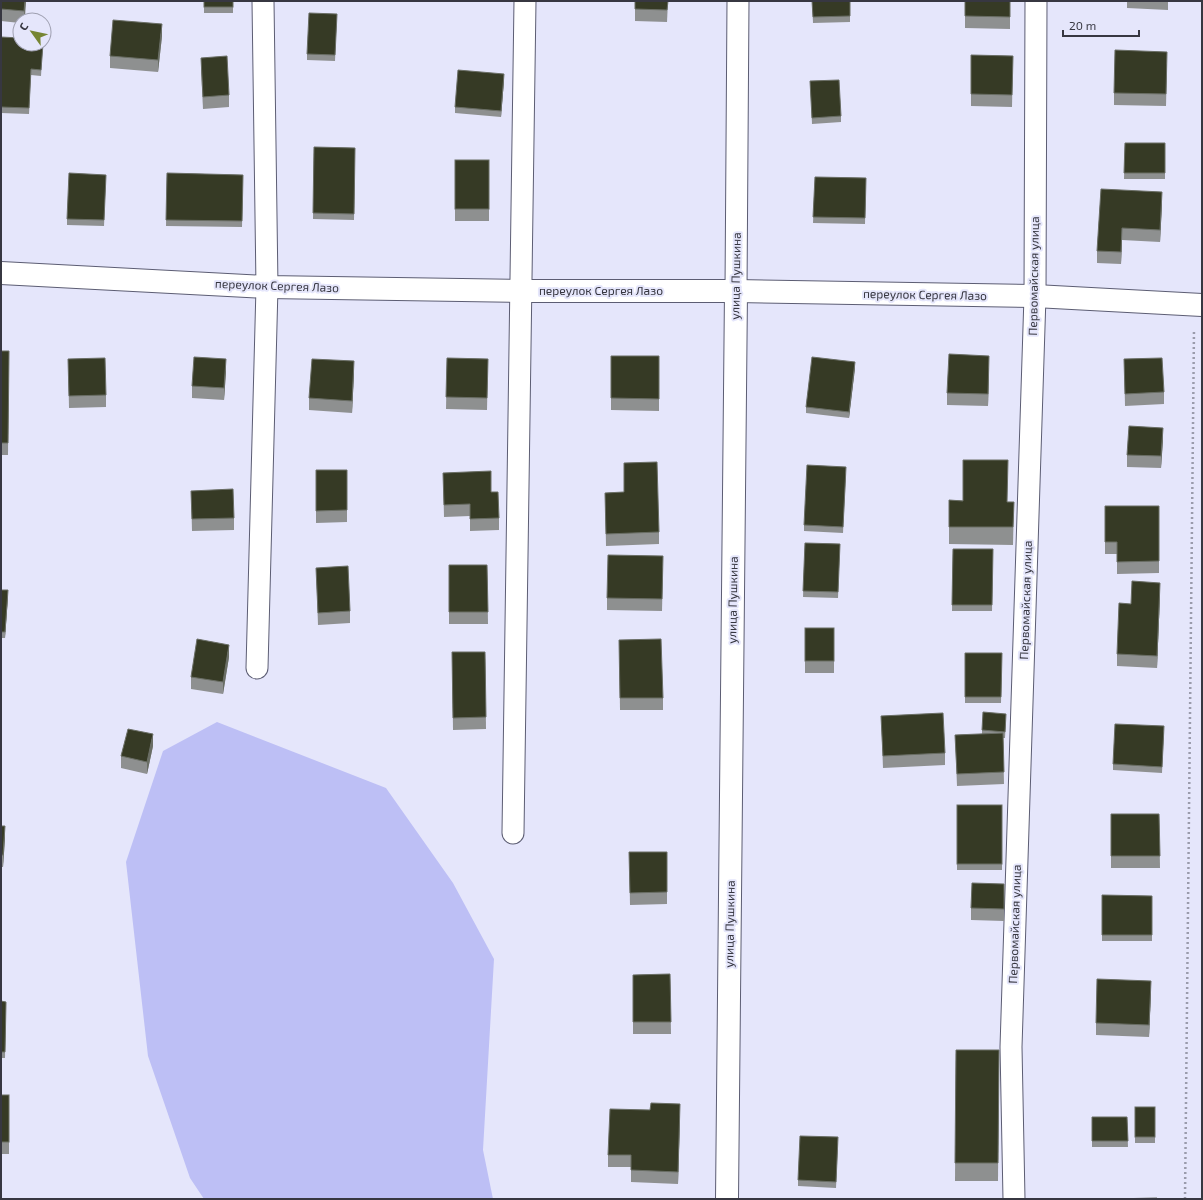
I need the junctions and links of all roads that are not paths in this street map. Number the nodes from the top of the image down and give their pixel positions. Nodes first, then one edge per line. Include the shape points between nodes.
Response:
1 (263, 1) edge
2 (525, 1) edge
3 (738, 1) edge
4 (1036, 1) edge
5 (1, 273) edge
6 (268, 287) junction
7 (520, 291) junction
8 (736, 292) junction
9 (1035, 296) junction
10 (1198, 305) edge
11 (257, 668) dead end
12 (513, 833) dead end
13 (727, 1199) edge
14 (1014, 1199) edge

1 - 6 street
2 - 7 street
3 - 8 street, улица Пушкина
4 - 9 street, Первомайская улица
5 - 6 street, переулок Сергея Лазо
6 - 7 street, переулок Сергея Лазо
6 - 11 street
7 - 8 street, переулок Сергея Лазо
7 - 12 street
8 - 9 street, переулок Сергея Лазо
8 - 13 street, улица Пушкина
9 - 10 street, переулок Сергея Лазо
9 - 14 street, Первомайская улица via 1011,1047

